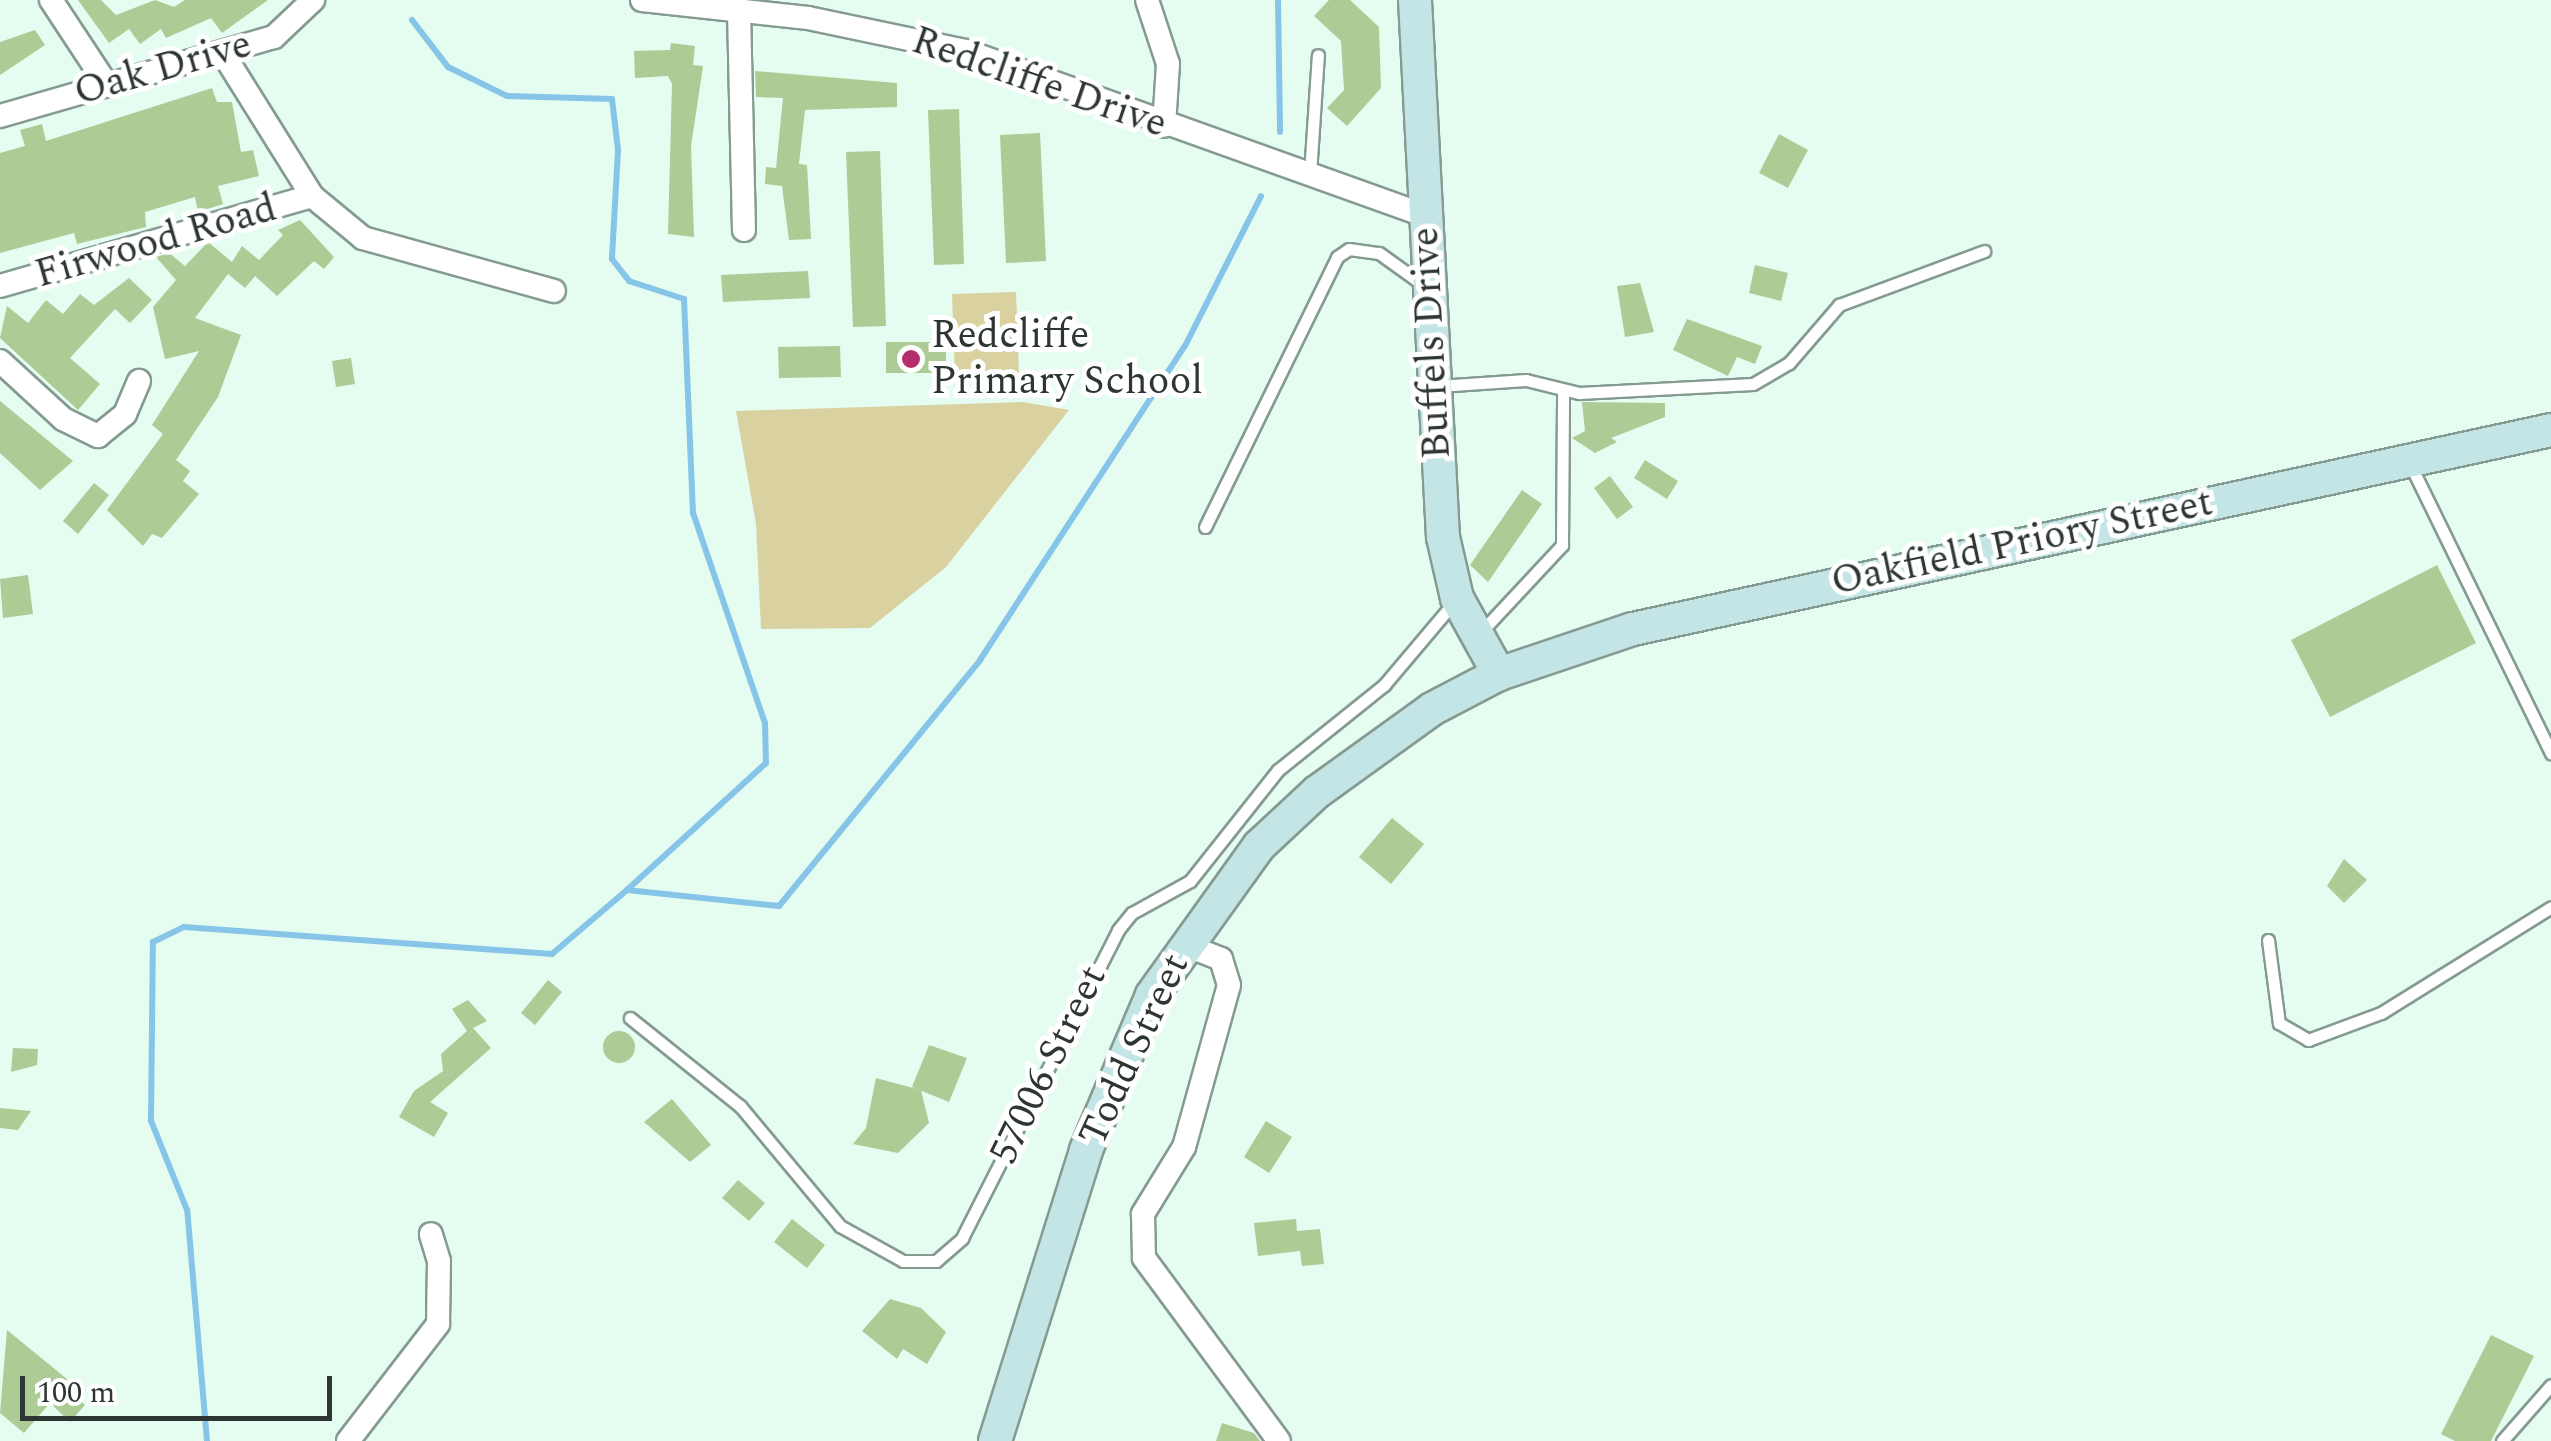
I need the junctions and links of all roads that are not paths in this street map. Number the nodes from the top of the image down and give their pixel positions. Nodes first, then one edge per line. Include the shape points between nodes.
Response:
1 (51, 0) edge
2 (313, 0) edge
3 (642, 0) edge
4 (1147, 0) edge
5 (1416, 0) edge
6 (739, 10) junction
7 (224, 54) junction
8 (1318, 55) dead end
9 (107, 85) junction
10 (0, 116) edge
11 (1164, 126) junction
12 (1310, 179) junction
13 (312, 196) junction
14 (1424, 214) junction
15 (744, 230) dead end
16 (1984, 251) dead end
17 (0, 286) edge
18 (1429, 289) junction
19 (554, 291) dead end
20 (0, 361) edge
21 (139, 381) dead end
22 (1434, 387) junction
23 (1563, 391) junction
24 (2551, 430) edge
25 (2408, 460) junction
26 (1205, 526) dead end
27 (1458, 598) junction
28 (1478, 635) junction
29 (1499, 674) junction
30 (2551, 752) edge
31 (2551, 906) edge
32 (2268, 940) dead end
33 (1184, 944) junction
34 (630, 1018) dead end
35 (431, 1234) dead end
36 (2551, 1385) edge
37 (348, 1441) edge
38 (995, 1441) edge
39 (1279, 1441) edge
40 (2502, 1441) edge

1 - 9 street
2 - 7 street, Oak Drive via 274,37
3 - 6 street, Redcliffe Drive
4 - 11 street via 1168,64
5 - 14 street, Buffels Drive
6 - 11 street, Redcliffe Drive via 966,51
6 - 15 street
7 - 9 street, Oak Drive
7 - 13 street
8 - 12 lane
9 - 10 street, Oak Drive
11 - 12 street, Redcliffe Drive
12 - 14 street, Redcliffe Drive
13 - 17 street, Firwood Road
13 - 19 street via 363,238
14 - 18 street, Buffels Drive
16 - 23 lane via 1839,304 1789,363 1754,384
18 - 22 street, Buffels Drive
18 - 26 lane via 1379,253 1348,249 1338,257
20 - 21 street via 63,419 98,436 125,414
22 - 23 lane via 1526,380
22 - 27 street, Buffels Drive via 1443,537
23 - 28 lane via 1562,546
24 - 25 street, Oakfield Priory Street
25 - 29 street, Oakfield Priory Street via 1634,629
25 - 30 lane
27 - 28 street, Buffels Drive
27 - 34 lane, 57006 Street via 1384,684 1278,770 1190,881 1132,912 962,1238 936,1261 903,1261 840,1226 740,1106
28 - 29 street, Buffels Drive
29 - 33 street, Todd Street via 1419,718 1317,792 1259,846
31 - 32 lane via 2380,1013 2308,1040 2279,1023
33 - 38 street, Todd Street via 1152,996 1086,1150
33 - 39 street via 1221,959 1229,985 1184,1148 1143,1214 1144,1258
35 - 37 street via 439,1261 438,1324
36 - 40 lane

